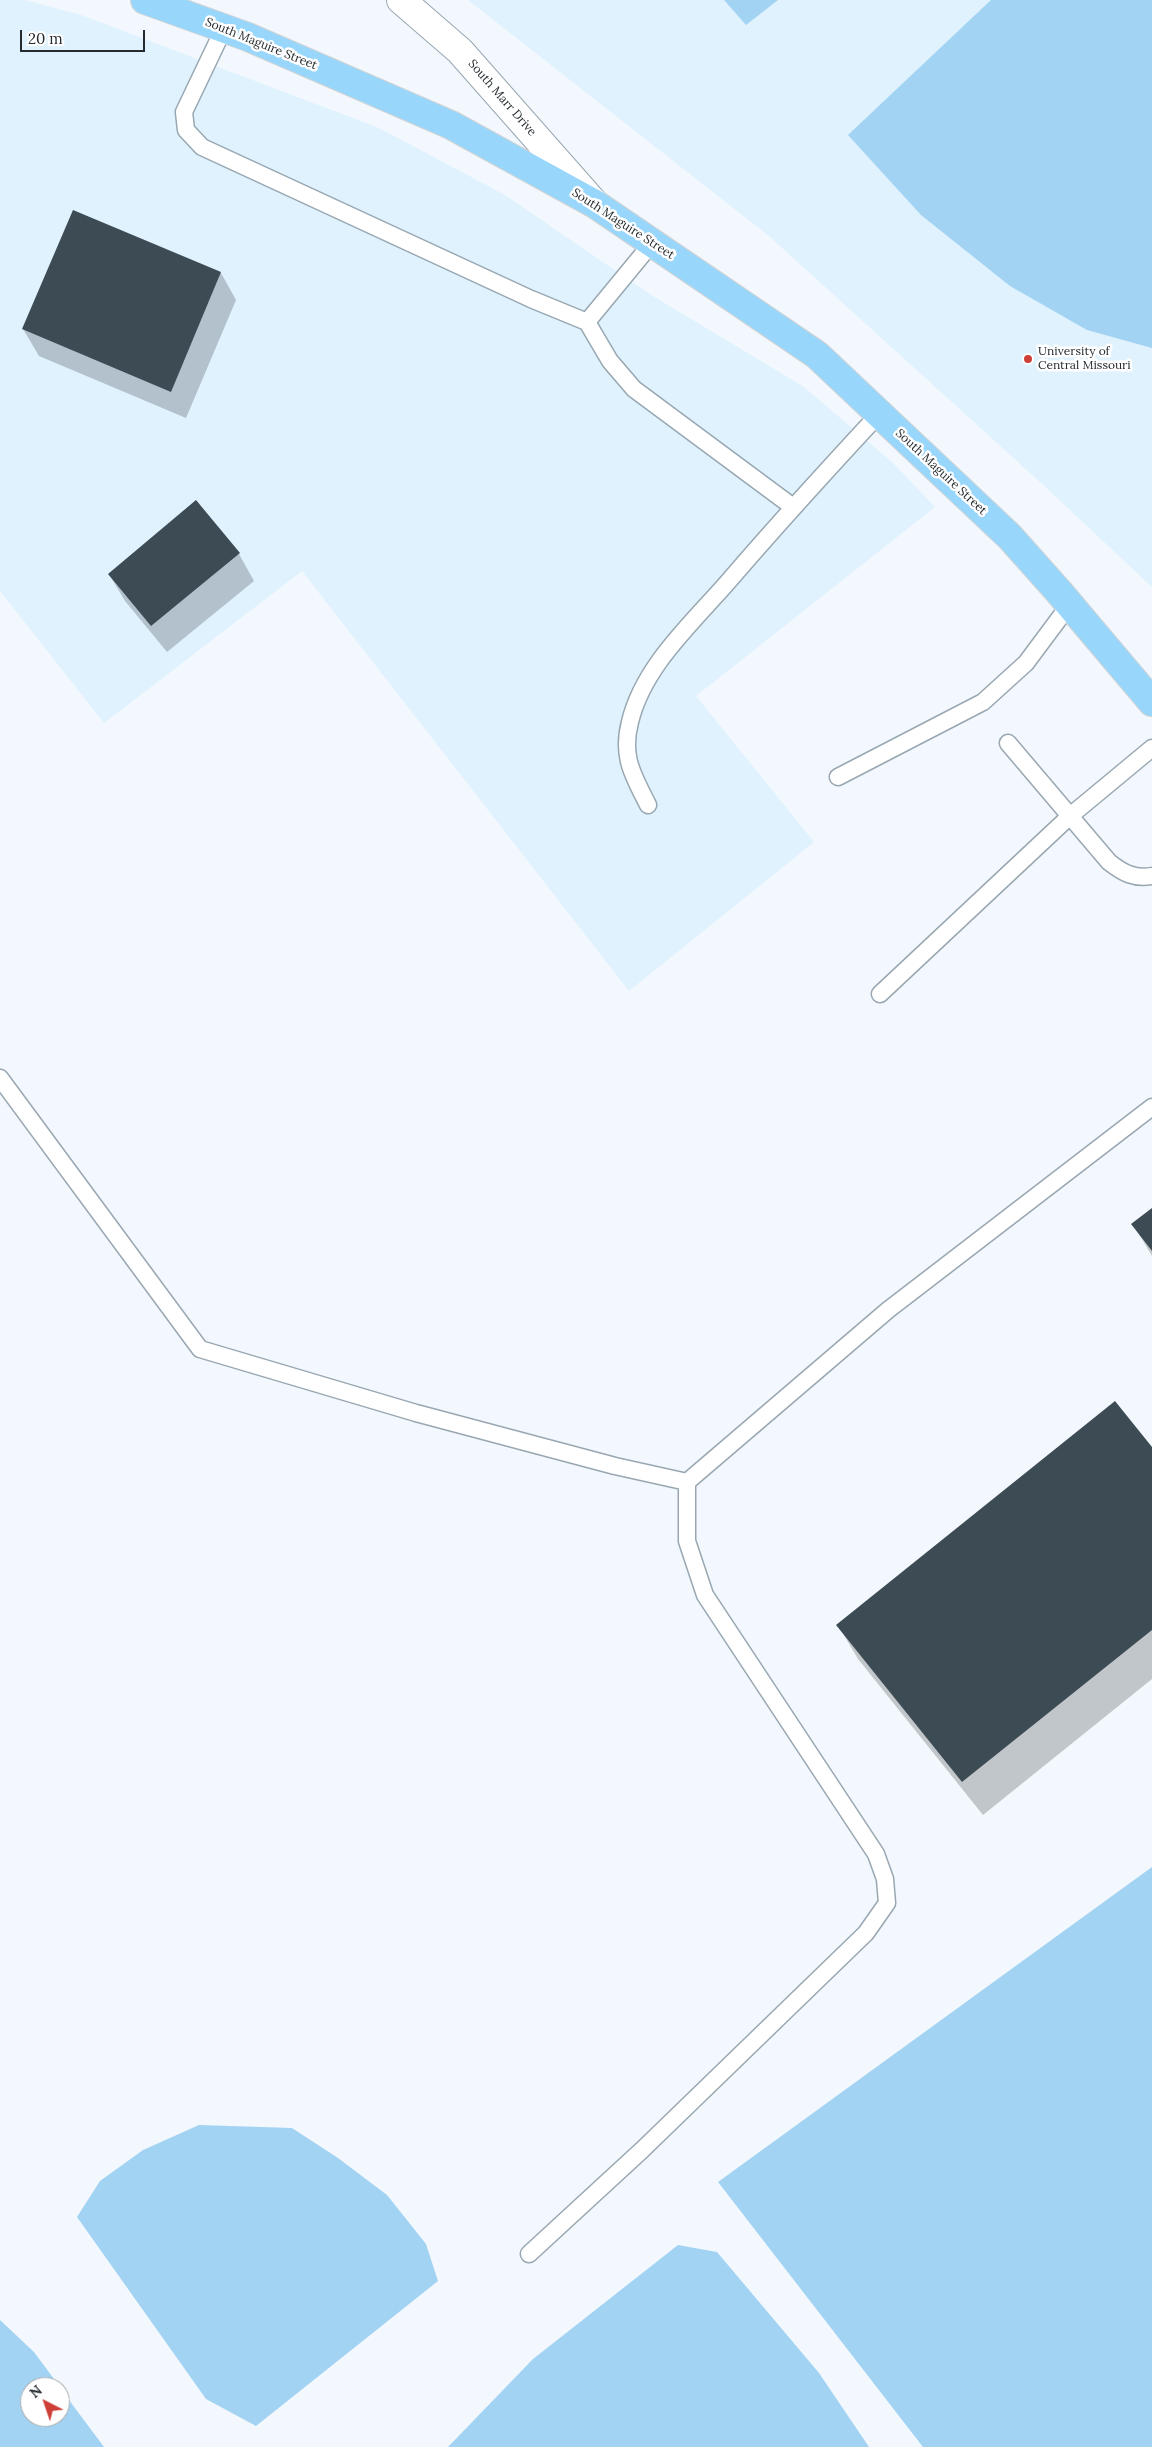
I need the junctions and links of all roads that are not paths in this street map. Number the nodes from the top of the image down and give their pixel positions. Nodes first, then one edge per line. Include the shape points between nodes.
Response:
1 (145, 0) edge
2 (400, 0) edge
3 (224, 28) junction
4 (595, 204) junction
5 (652, 243) junction
6 (587, 322) junction
7 (879, 414) junction
8 (793, 507) junction
9 (1070, 604) junction
10 (1152, 702) edge
11 (1008, 743) dead end
12 (1152, 748) edge
13 (838, 777) dead end
14 (648, 805) dead end
15 (1070, 816) junction
16 (1152, 876) edge
17 (880, 994) dead end
18 (0, 1078) edge
19 (1152, 1107) edge
20 (687, 1482) junction
21 (529, 2254) dead end

1 - 3 main road, South Maguire Street
2 - 4 street, South Marr Drive via 460,51
3 - 4 main road, South Maguire Street via 451,125
3 - 6 lane via 184,112 186,130 202,147
4 - 5 main road, South Maguire Street
5 - 6 lane
5 - 7 main road, South Maguire Street via 817,355
6 - 8 lane via 610,361 634,389
7 - 8 lane
7 - 9 main road, South Maguire Street via 1010,537
8 - 14 lane via 650,674 630,722 627,747 628,765
9 - 10 main road, South Maguire Street
9 - 13 lane via 1026,663 983,702
11 - 15 lane
12 - 15 lane
15 - 16 lane via 1109,862 1125,874 1143,878
15 - 17 lane
18 - 20 lane via 200,1349 416,1413
19 - 20 lane via 888,1310
20 - 21 lane via 687,1541 705,1595 876,1854 885,1879 886,1903 866,1933 642,2150

